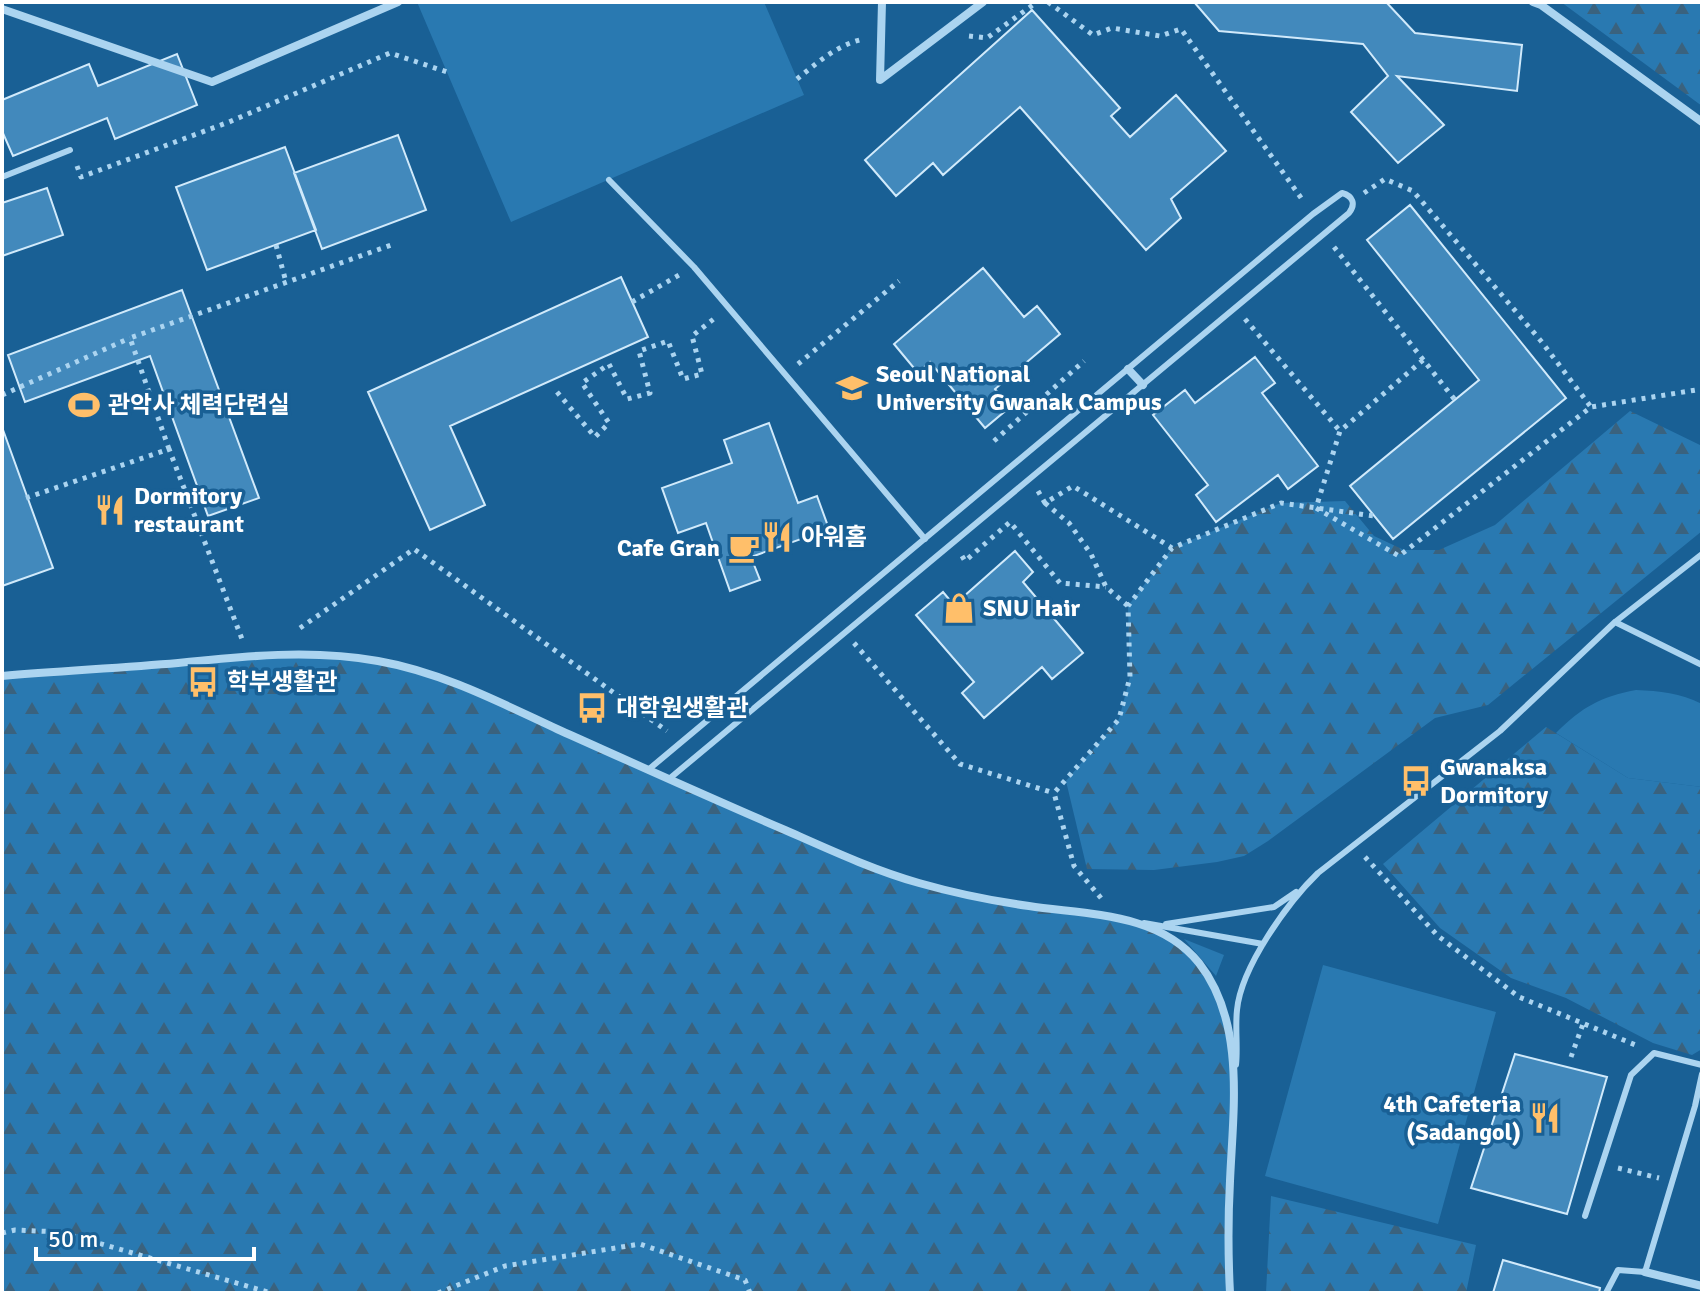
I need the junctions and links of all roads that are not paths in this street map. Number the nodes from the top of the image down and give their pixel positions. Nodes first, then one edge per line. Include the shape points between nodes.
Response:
1 (398, 2) edge
2 (882, 2) edge
3 (983, 2) edge
4 (1533, 2) edge
5 (2, 9) edge
6 (1702, 122) edge
7 (70, 150) road end
8 (2, 177) edge
9 (609, 180) dead end
10 (1128, 369) junction
11 (1143, 385) junction
12 (925, 539) junction
13 (1702, 554) edge
14 (1615, 622) junction
15 (1702, 665) edge
16 (2, 676) edge
17 (459, 684) junction
18 (648, 770) junction
19 (669, 779) junction
20 (702, 795) joint
21 (819, 845) joint
22 (1303, 888) junction
23 (1133, 921) junction
24 (1263, 944) junction
25 (1702, 1065) edge
26 (1702, 1074) edge
27 (1233, 1102) junction
28 (1585, 1216) dead end
29 (1645, 1272) junction
30 (1702, 1286) edge
31 (1230, 1293) edge
32 (1606, 1293) edge

1 - 5 street via 212,82
2 - 3 street via 880,80
4 - 6 street
7 - 8 lane
9 - 12 lane via 694,267
10 - 11 street
10 - 11 lane via 1313,214 1342,193 1353,200 1349,213
10 - 12 lane
11 - 19 lane
12 - 18 lane
13 - 14 lane
14 - 15 lane
14 - 22 lane via 1500,731
16 - 17 lane via 299,655 378,661
17 - 18 lane
17 - 19 street
18 - 19 lane
19 - 20 lane
20 - 21 street
21 - 23 lane via 917,883 1024,906
22 - 23 lane via 1274,907 1172,924
22 - 24 lane
23 - 24 lane
23 - 27 street via 1185,949 1208,977 1226,1020
24 - 27 lane via 1237,1007
25 - 28 lane via 1654,1053 1631,1075
26 - 29 lane
27 - 31 lane
29 - 30 street
29 - 32 lane via 1618,1270

